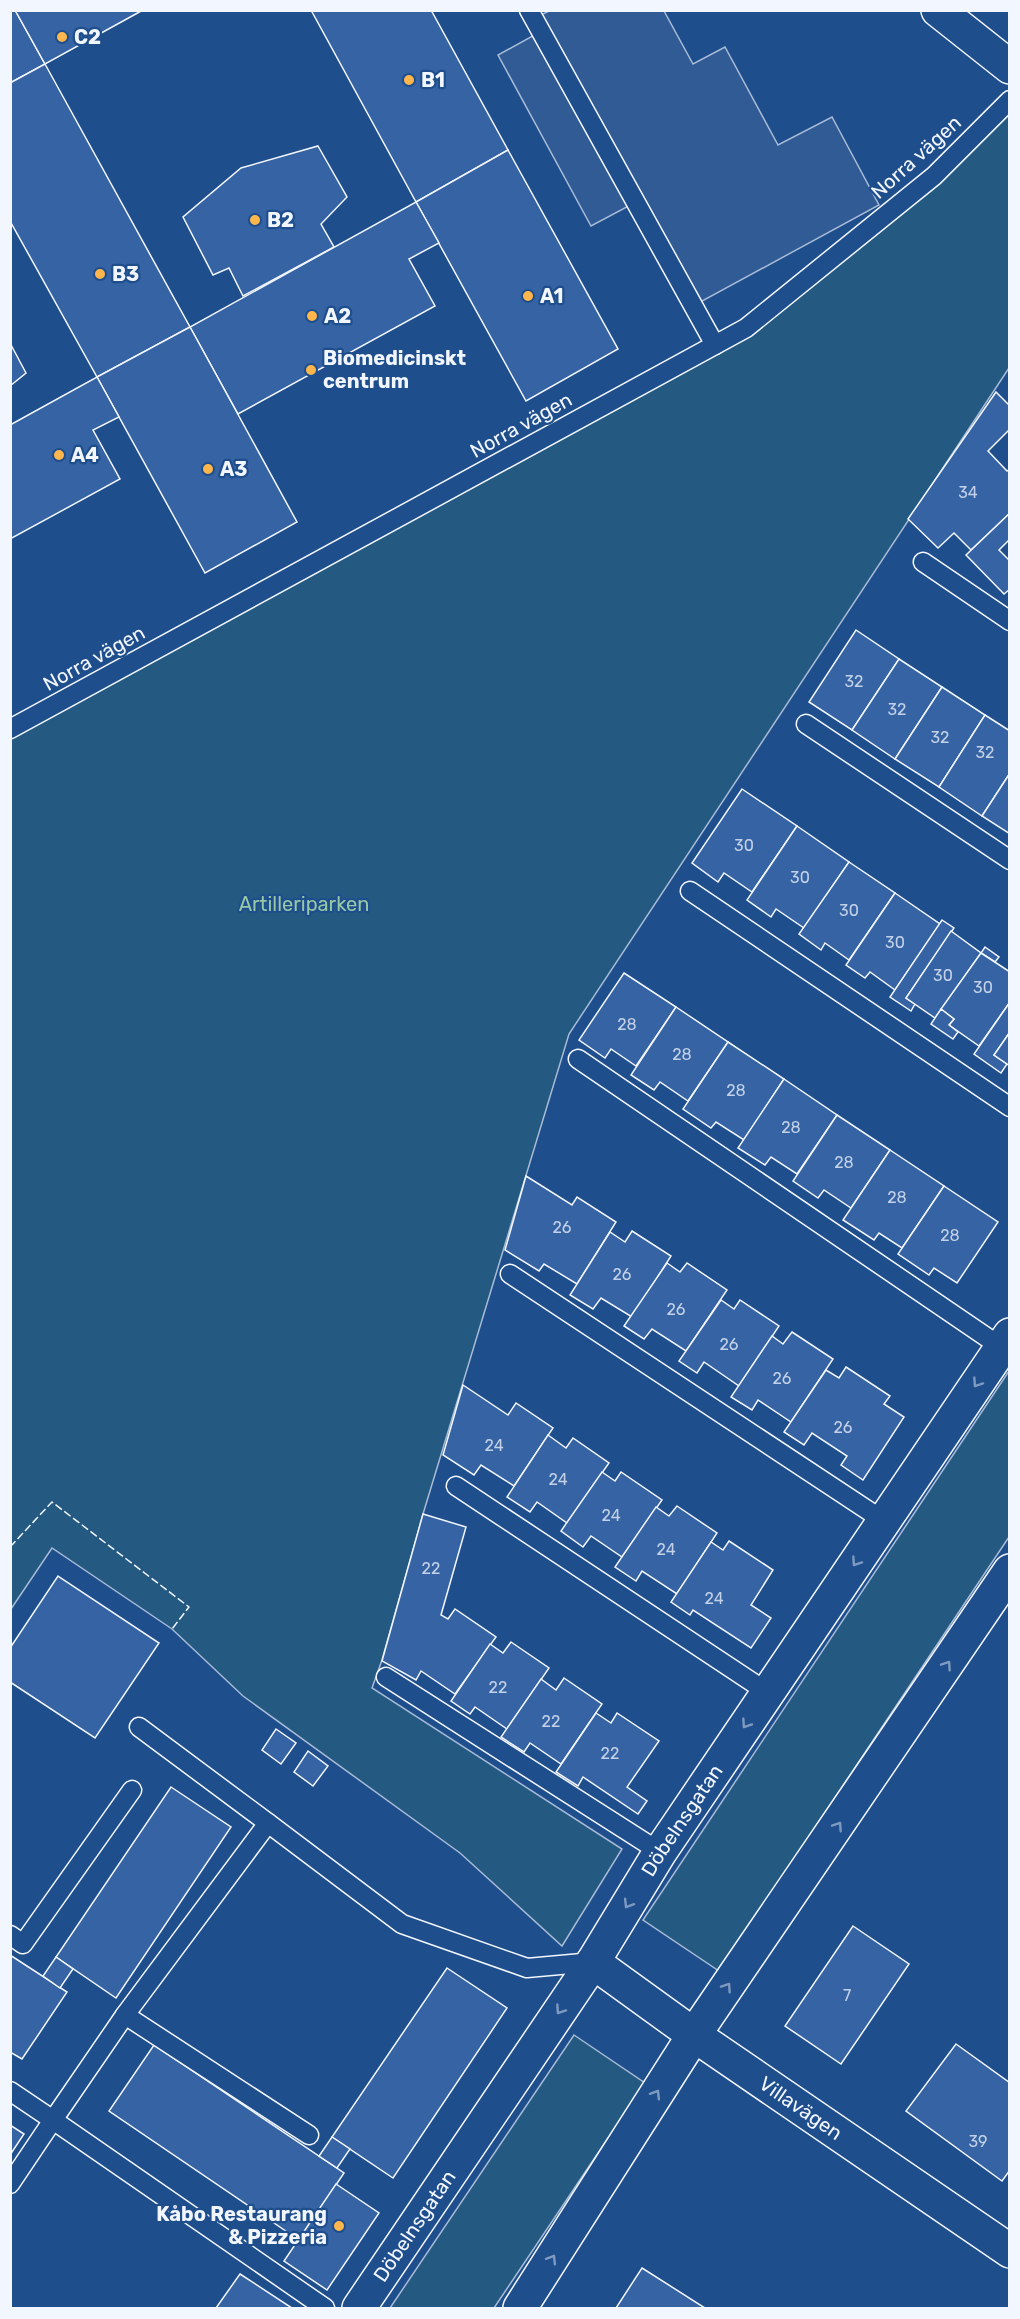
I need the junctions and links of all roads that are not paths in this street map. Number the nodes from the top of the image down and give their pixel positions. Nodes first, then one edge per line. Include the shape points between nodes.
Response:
1 (529, 10) edge
2 (938, 10) edge
3 (1010, 67) edge
4 (1010, 100) edge
5 (715, 345) junction
6 (923, 562) dead end
7 (1010, 621) edge
8 (806, 724) dead end
9 (10, 729) edge
10 (1010, 860) edge
11 (690, 891) dead end
12 (578, 1059) dead end
13 (1010, 1107) edge
14 (510, 1274) dead end
15 (1005, 1341) edge
16 (456, 1486) dead end
17 (884, 1521) junction
18 (1010, 1571) edge
19 (386, 1677) dead end
20 (767, 1692) junction
21 (139, 1727) dead end
22 (132, 1790) dead end
23 (268, 1823) junction
24 (660, 1852) junction
25 (10, 1935) edge
26 (593, 1962) junction
27 (125, 2015) junction
28 (694, 2035) junction
29 (10, 2091) edge
30 (53, 2120) junction
31 (309, 2135) dead end
32 (10, 2184) edge
33 (1010, 2251) edge
34 (324, 2308) edge
35 (359, 2308) edge
36 (520, 2308) edge

1 - 5 lane
2 - 3 street
4 - 5 lane, Norra vägen via 934,176 746,328
5 - 9 lane, Norra vägen
6 - 7 lane
8 - 10 lane
11 - 13 lane
12 - 15 lane
14 - 17 lane
15 -> 17 street, Döbelnsgatan
16 - 20 lane
17 -> 20 street, Döbelnsgatan
28 -> 18 street
19 - 24 lane
20 -> 24 street, Döbelnsgatan
21 - 23 lane
22 - 25 lane via 23,1944
23 - 26 lane via 402,1924 527,1968
23 - 27 lane
24 -> 26 street, Döbelnsgatan
26 - 28 street, Villavägen
26 -> 35 street, Döbelnsgatan
27 - 30 lane
27 - 31 lane
28 - 33 street, Villavägen
36 -> 28 street
29 - 30 lane
30 - 32 lane
30 - 34 lane

